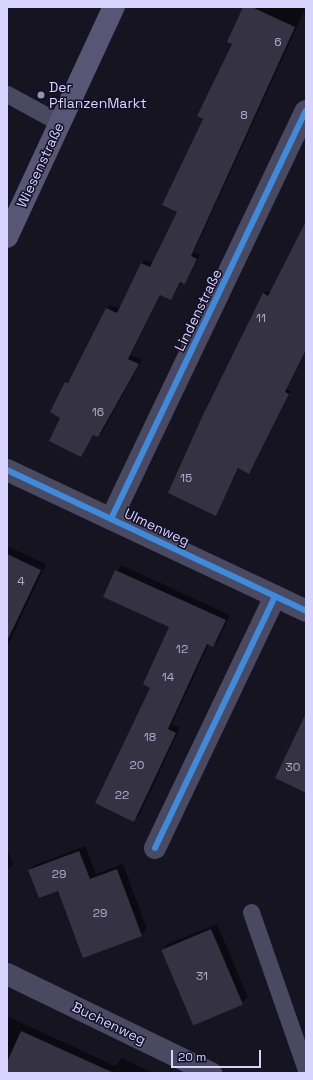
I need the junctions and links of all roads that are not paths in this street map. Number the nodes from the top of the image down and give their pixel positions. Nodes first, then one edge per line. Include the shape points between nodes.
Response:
1 (114, 7) edge
2 (7, 94) edge
3 (306, 111) edge
4 (60, 122) junction
5 (7, 237) edge
6 (7, 470) edge
7 (111, 519) junction
8 (275, 596) junction
9 (306, 611) edge
10 (155, 848) dead end
11 (251, 912) dead end
12 (7, 974) edge
13 (306, 1070) edge
14 (210, 1073) edge

1 - 4 main road, Wiesenstraße
2 - 4 lane
3 - 7 street, Lindenstraße
4 - 5 main road, Wiesenstraße
6 - 7 street, Ulmenweg
7 - 8 street, Ulmenweg
8 - 9 street, Ulmenweg
8 - 10 street
11 - 13 lane
12 - 14 street, Buchenweg

